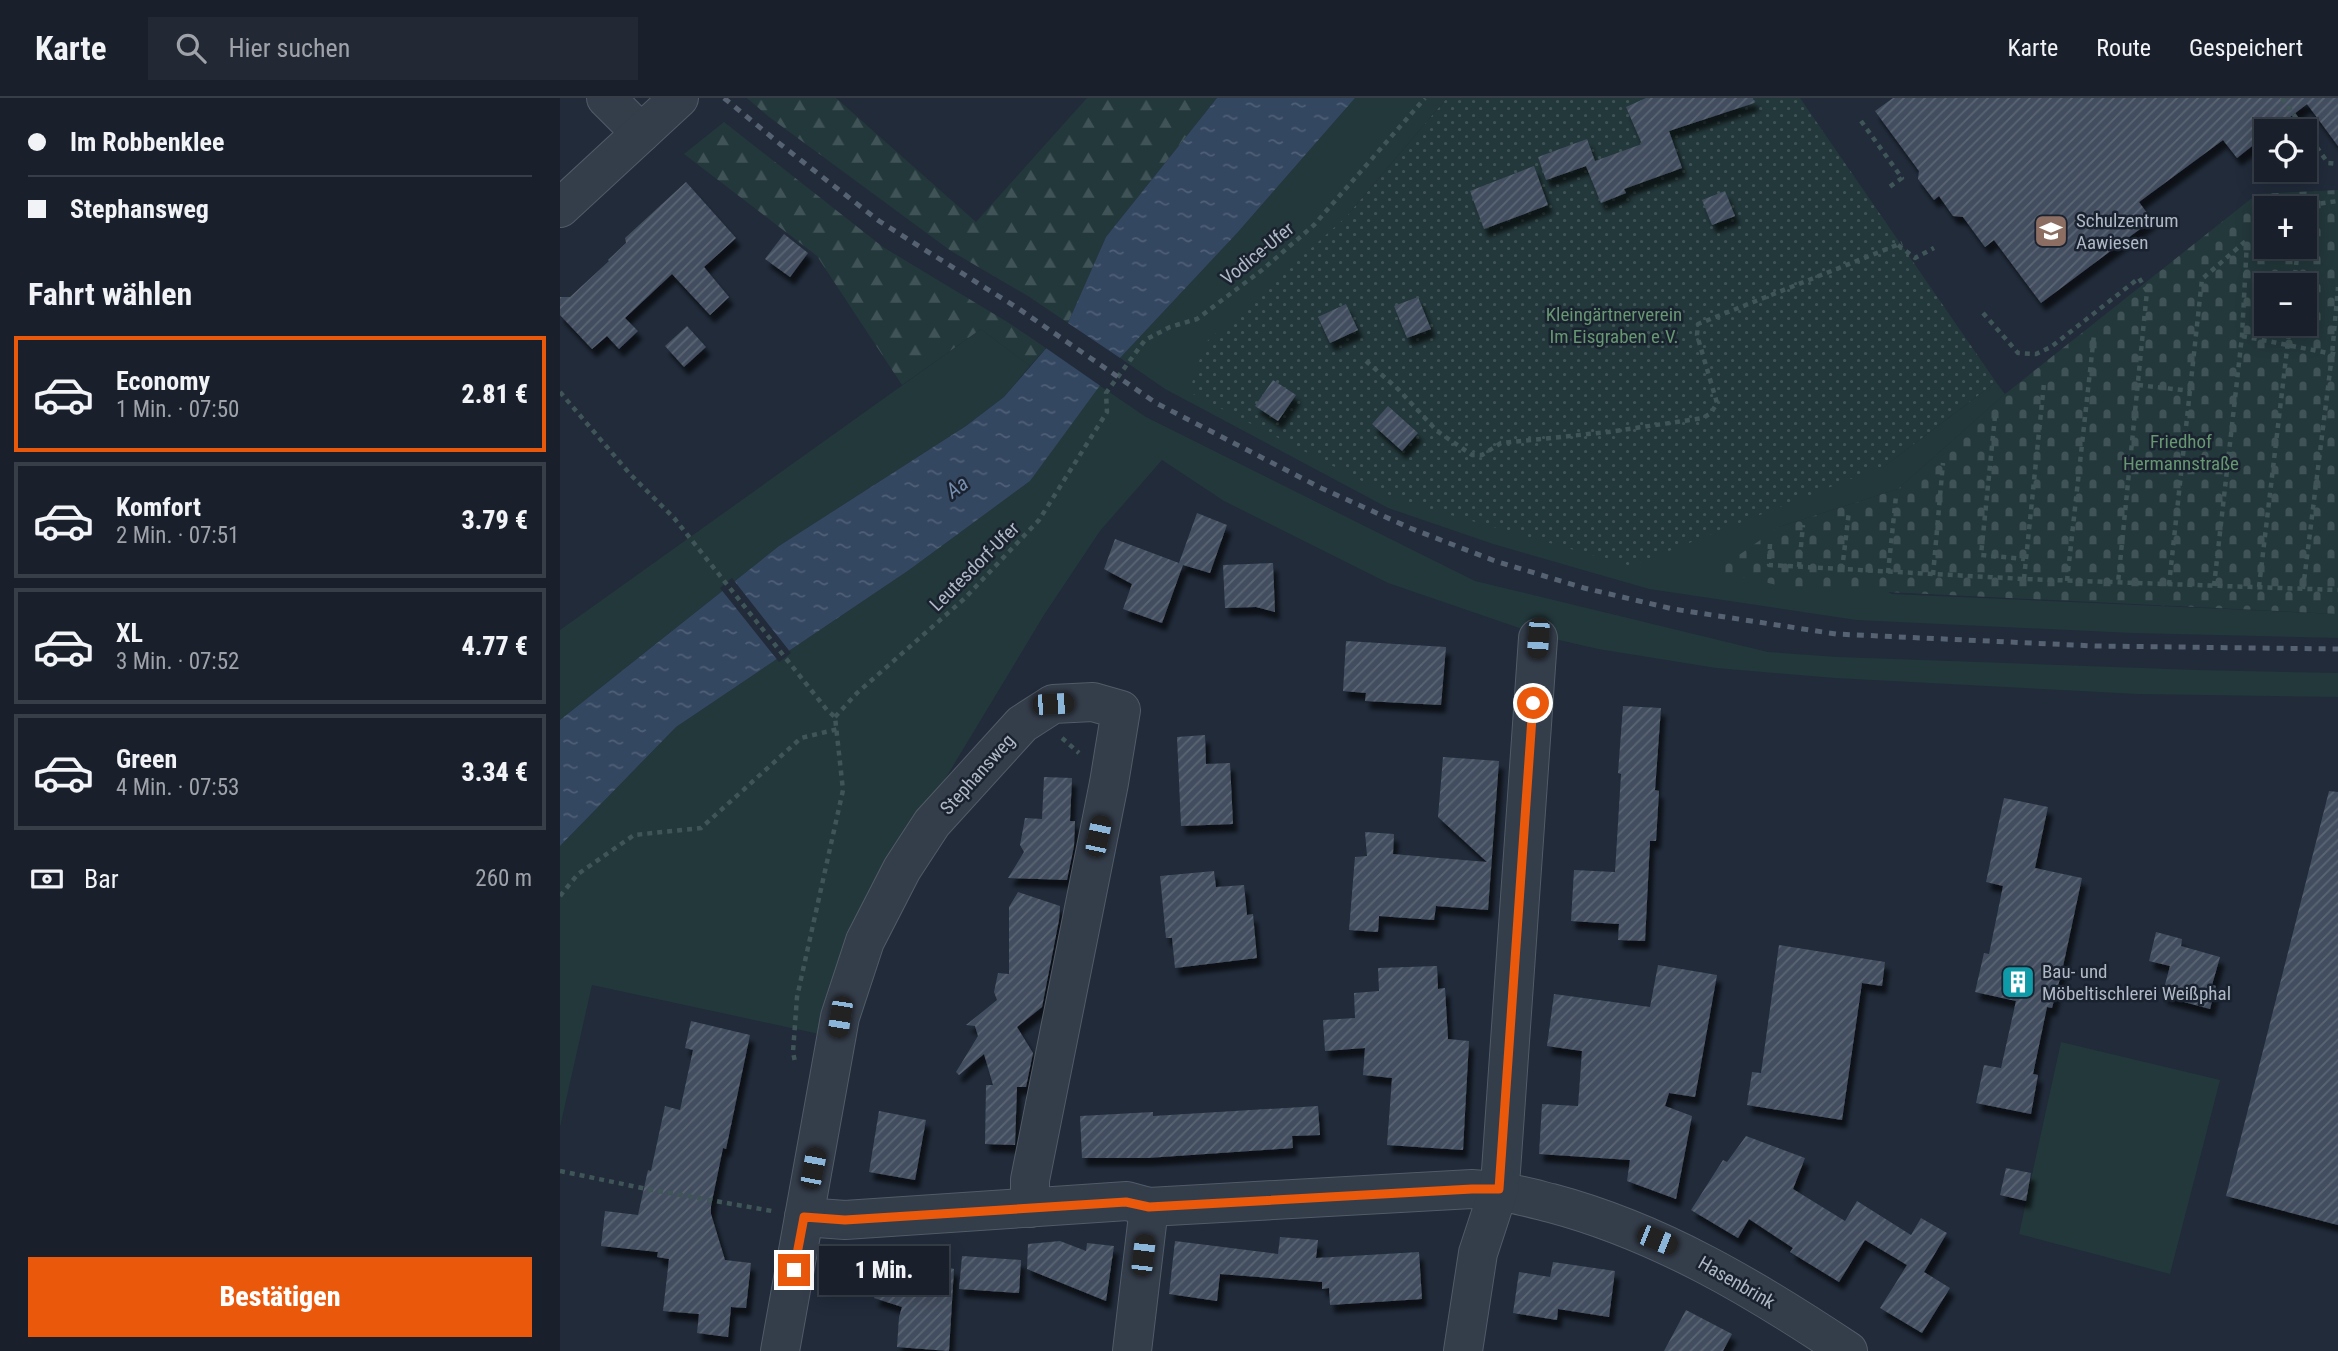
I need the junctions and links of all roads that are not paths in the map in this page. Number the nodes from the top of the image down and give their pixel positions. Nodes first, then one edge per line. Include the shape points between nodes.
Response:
1 (606, 98) edge
2 (679, 98) edge
3 (641, 133) junction
4 (560, 208) edge
5 (1538, 638) dead end
6 (1499, 1189) junction
7 (1149, 1207) junction
8 (1030, 1208) junction
9 (804, 1217) junction
10 (780, 1351) edge
11 (1132, 1351) edge
12 (1463, 1351) edge
13 (1848, 1351) edge

1 - 3 street
2 - 3 street
3 - 4 street
5 - 6 street
6 - 7 street, Hasenbrink
6 - 12 street via 1478,1253
6 - 13 street, Hasenbrink via 1591,1213 1679,1250 1769,1299
7 - 8 street, Hasenbrink via 1126,1202
7 - 11 street
8 - 9 street, Hasenbrink via 845,1220
8 - 9 street, Stephansweg via 1030,1180 1121,710 1093,702 1053,704 1022,724 932,823 902,869 865,941 840,1017
9 - 10 street, Stephansweg

